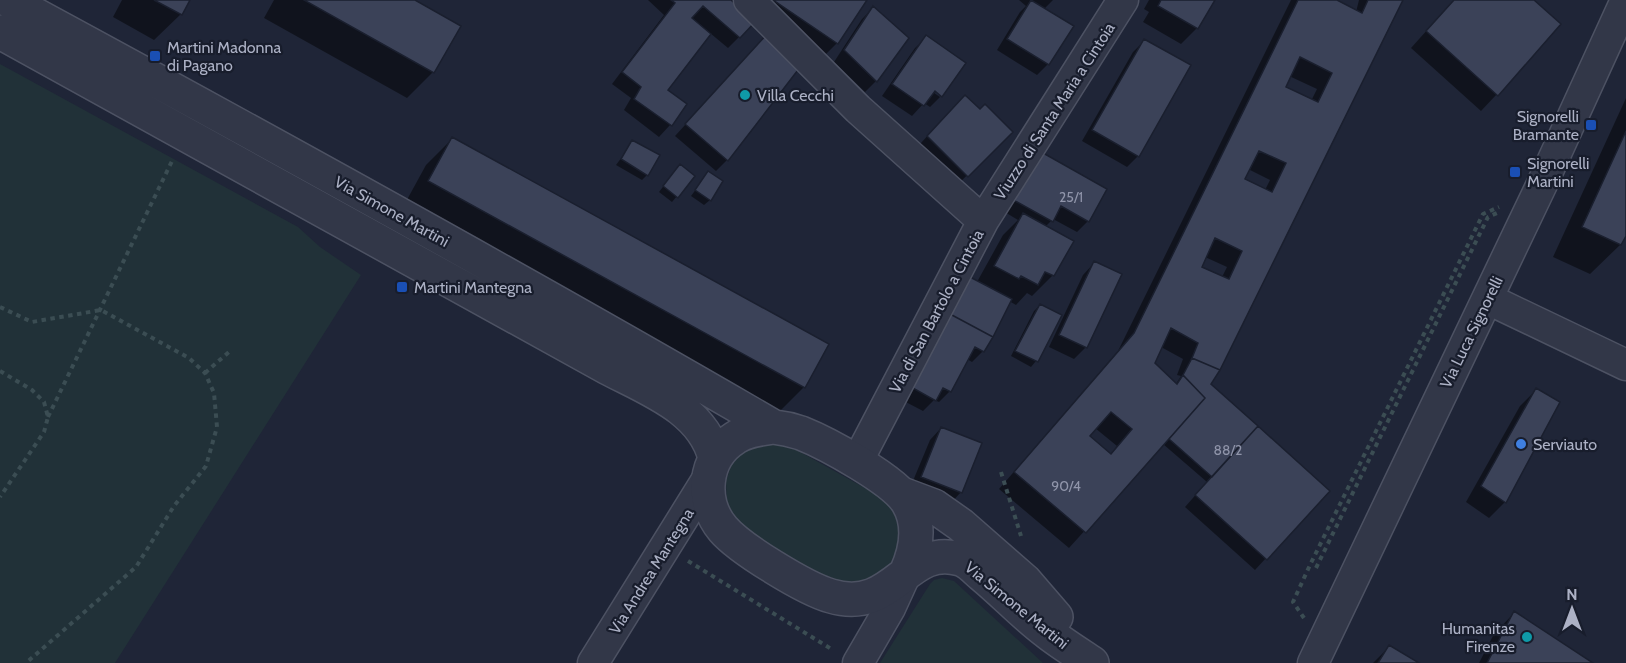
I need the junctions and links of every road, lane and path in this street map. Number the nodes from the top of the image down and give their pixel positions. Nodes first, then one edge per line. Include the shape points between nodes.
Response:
1 (8, 0) edge
2 (749, 0) edge
3 (1124, 0) edge
4 (1626, 0) edge
5 (0, 32) edge
6 (174, 155) dead end
7 (1505, 205) dead end
8 (983, 221) junction
9 (1488, 299) junction
10 (0, 307) edge
11 (101, 310) junction
12 (230, 351) dead end
13 (1626, 365) edge
14 (0, 371) edge
15 (205, 373) junction
16 (48, 417) junction
17 (774, 427) junction
18 (857, 462) junction
19 (711, 468) junction
20 (902, 494) junction
21 (0, 497) edge
22 (687, 560) dead end
23 (906, 573) junction
24 (1305, 620) dead end
25 (850, 659) edge
26 (26, 663) edge
27 (593, 663) edge
28 (1092, 663) edge
29 (1313, 663) edge

1 - 17 street, Via Simone Martini via 367,196
2 - 8 street, Via di San Bartolo a Cintoia via 858,109
3 - 8 street, Viuzzo di Santa Maria a Cintoia
4 - 9 street, Via Luca Signorelli
5 - 19 street, Via Simone Martini via 677,406 710,441
6 - 11 path
7 - 24 path via 1483,214 1310,565 1293,602
8 - 18 street, Via di San Bartolo a Cintoia
9 - 13 street
9 - 29 street, Via Luca Signorelli
10 - 11 path via 32,322
11 - 15 path via 189,358
11 - 16 path
12 - 15 path
14 - 16 path via 32,390 44,402
15 - 26 path via 214,393 217,427 206,465 174,506 136,567
16 - 21 path via 44,432
17 - 18 street, Via Simone Martini via 812,438
17 - 19 street, Via Simone Martini via 733,439
18 - 20 street, Via Simone Martini
19 - 23 street, Via Simone Martini via 709,504 731,538 828,596 861,600 888,588
19 - 27 street, Via Andrea Mantegna
20 - 23 street via 913,515 916,535
20 - 28 street, Via Simone Martini via 934,506 961,525 1025,581
22 - 25 path
23 - 25 street via 890,608
23 - 28 street, Via Simone Martini via 934,558 966,562 1047,632

